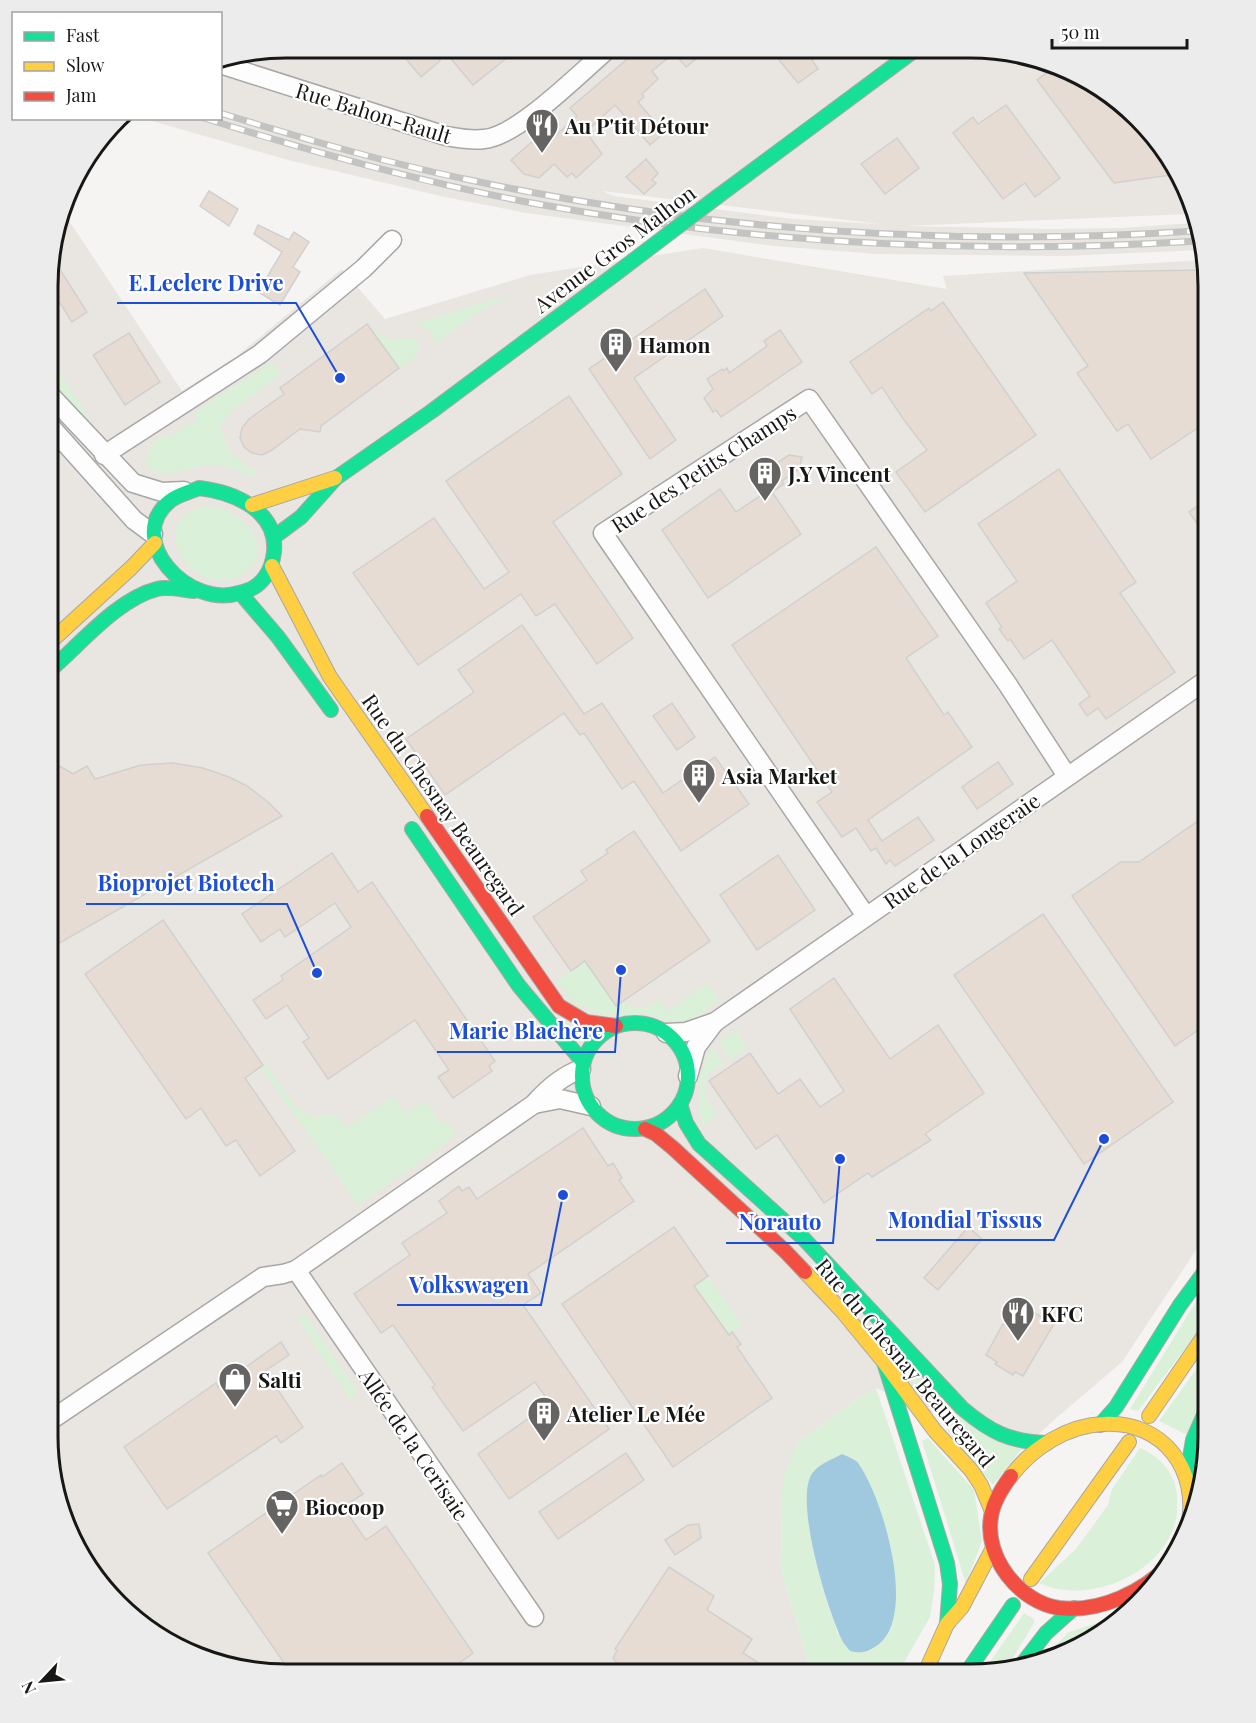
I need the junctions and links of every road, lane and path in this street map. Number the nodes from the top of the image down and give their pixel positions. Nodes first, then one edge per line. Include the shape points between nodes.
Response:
1 (598, 58) edge
2 (904, 58) edge
3 (227, 66) edge
4 (392, 240) dead end
5 (58, 404) edge
6 (58, 435) edge
7 (104, 455) junction
8 (336, 478) junction
9 (186, 491) junction
10 (252, 505) junction
11 (274, 537) junction
12 (154, 539) junction
13 (272, 567) junction
14 (194, 591) junction
15 (242, 595) junction
16 (58, 635) edge
17 (58, 663) edge
18 (1198, 686) edge
19 (337, 720) dead end
20 (1067, 776) junction
21 (406, 821) dead end
22 (866, 916) junction
23 (715, 1022) junction
24 (616, 1026) junction
25 (666, 1033) junction
26 (582, 1065) junction
27 (688, 1076) junction
28 (534, 1104) junction
29 (680, 1104) junction
30 (591, 1106) junction
31 (645, 1129) junction
32 (296, 1270) junction
33 (1198, 1281) edge
34 (1198, 1346) edge
35 (1198, 1350) edge
36 (1188, 1361) junction
37 (884, 1362) junction
38 (58, 1415) edge
39 (1149, 1416) dead end
40 (1198, 1423) edge
41 (1100, 1425) junction
42 (1129, 1442) dead end
43 (1047, 1443) junction
44 (1187, 1475) junction
45 (1192, 1486) edge
46 (991, 1509) junction
47 (992, 1550) junction
48 (1032, 1579) dead end
49 (1142, 1586) edge
50 (1013, 1605) dead end
51 (1074, 1608) junction
52 (534, 1617) dead end
53 (947, 1624) junction
54 (1027, 1657) edge
55 (929, 1664) edge
56 (973, 1664) edge

1 - 3 street, Rue Bahon-Rault via 514,128 485,140 446,136
2 - 8 main road, Avenue Gros Malhon, bridge via 432,411
4 - 7 street via 260,354
5 - 7 street
6 - 12 street
7 - 9 street via 133,483 162,492
8 - 10 main road, Avenue Gros Malhon
8 - 11 main road, Avenue Gros Malhon via 301,517
9 - 10 main road via 213,488
9 - 12 main road via 160,510
10 - 11 main road via 266,519
11 - 13 main road
12 - 14 main road via 168,570
12 - 16 main road via 118,581
13 - 15 main road via 258,586
13 - 24 main road, Rue du Chesnay Beauregard via 330,677 560,1006 582,1022
14 - 15 main road via 226,597
14 - 17 main road via 164,588 134,599
15 - 19 main road, Rue du Chesnay Beauregard via 289,649
18 - 20 street, Rue de la Longeraie
20 - 22 street, Rue de la Longeraie
20 - 22 street, Rue des Petits Champs via 809,399 603,533
21 - 26 main road, Rue du Chesnay Beauregard via 519,986
22 - 23 street, Rue de la Longeraie
23 - 25 street, Rue de la Longeraie via 686,1032
23 - 27 street, Rue de la Longeraie via 696,1047
24 - 25 main road via 642,1023
24 - 26 main road via 595,1040
25 - 27 main road via 686,1060
26 - 28 street
26 - 30 main road via 582,1088
27 - 29 main road
28 - 30 street via 560,1099
28 - 32 street
29 - 31 main road via 665,1120
29 - 43 main road, Rue du Chesnay Beauregard via 699,1144 804,1239 962,1408 1005,1438
30 - 31 main road via 614,1126
31 - 37 main road, Rue du Chesnay Beauregard via 673,1148 785,1251
32 - 38 street via 263,1277
32 - 52 street, Allée de la Cerisaie
33 - 41 main road via 1116,1407
34 - 36 main road
35 - 36 main road
36 - 39 main road
37 - 46 main road, Rue du Chesnay Beauregard via 934,1431 971,1470
37 - 53 main road via 947,1563
40 - 44 main road
41 - 43 main road
41 - 44 main road via 1132,1426 1148,1432 1168,1448
42 - 48 main road
43 - 46 main road via 1009,1476
44 - 45 main road
46 - 47 main road
47 - 51 main road via 1002,1570 1026,1594 1046,1604
47 - 53 main road via 963,1607
49 - 51 main road via 1104,1602
50 - 56 main road
51 - 54 main road via 1055,1623
53 - 55 main road

